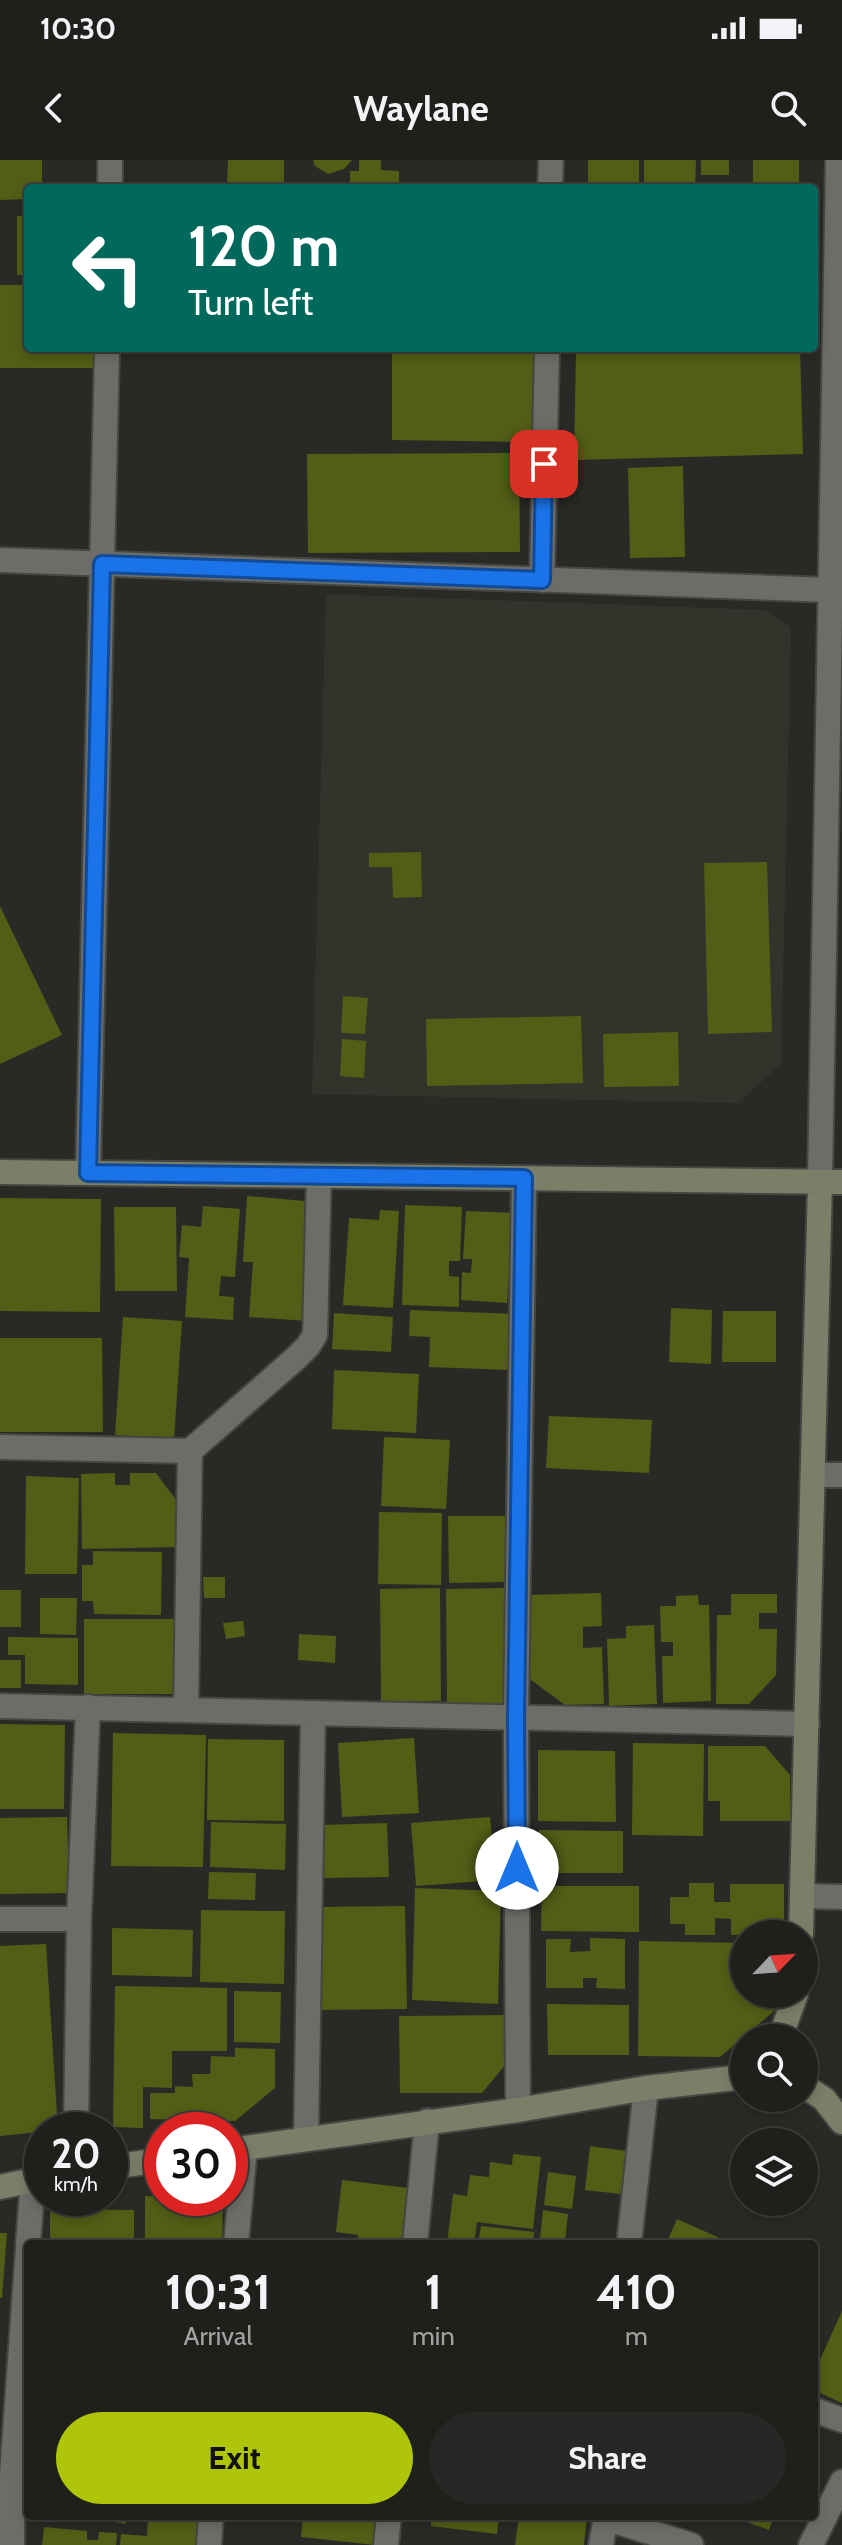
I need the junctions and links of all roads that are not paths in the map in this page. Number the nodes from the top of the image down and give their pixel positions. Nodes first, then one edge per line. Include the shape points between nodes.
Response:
1 (110, 160) edge
2 (551, 160) edge
3 (838, 160) edge
4 (110, 184) edge
5 (550, 184) edge
6 (838, 326) edge
7 (107, 352) edge
8 (547, 352) edge
9 (0, 560) edge
10 (102, 564) junction
11 (542, 580) junction
12 (830, 590) junction
13 (833, 854) edge
14 (0, 1172) edge
15 (88, 1173) junction
16 (319, 1176) junction
17 (524, 1178) junction
18 (831, 1182) edge
19 (0, 1447) edge
20 (190, 1451) junction
21 (813, 1475) junction
22 (842, 1475) edge
23 (0, 1706) edge
24 (88, 1707) junction
25 (186, 1710) junction
26 (313, 1713) junction
27 (516, 1717) junction
28 (807, 1724) junction
29 (803, 1896) junction
30 (842, 1897) edge
31 (0, 1919) edge
32 (79, 1919) junction
33 (802, 1920) edge
34 (730, 2079) edge
35 (646, 2088) junction
36 (818, 2095) edge
37 (518, 2110) junction
38 (76, 2112) edge
39 (427, 2121) junction
40 (842, 2122) edge
41 (306, 2139) junction
42 (248, 2147) edge
43 (24, 2182) edge
44 (0, 2187) edge
45 (32, 2216) edge
46 (236, 2216) edge
47 (29, 2240) edge
48 (236, 2240) edge
49 (415, 2240) edge
50 (629, 2240) edge
51 (24, 2288) edge
52 (818, 2411) edge
53 (842, 2420) edge
54 (6, 2475) edge
55 (842, 2482) edge
56 (211, 2520) edge
57 (389, 2520) edge
58 (605, 2520) edge
59 (615, 2520) edge
60 (12, 2545) edge
61 (209, 2545) edge
62 (386, 2545) edge
63 (601, 2545) edge
64 (691, 2545) edge
65 (811, 2545) edge

1 - 4 street
2 - 5 street
3 - 6 street
6 - 12 street
7 - 10 street
8 - 11 street
9 - 10 street
10 - 11 street
10 - 15 street
11 - 12 street
12 - 13 street
13 - 18 street
14 - 15 street
15 - 16 street
16 - 17 street
16 - 20 street via 315,1335
17 - 18 street
17 - 27 street
18 - 21 street
19 - 20 street
20 - 25 street
21 - 22 street
21 - 28 street
23 - 24 street
24 - 25 street
24 - 32 street
25 - 26 street
26 - 27 street
26 - 41 street
27 - 28 street
27 - 37 street
28 - 29 street
29 - 30 street
29 - 33 street
31 - 32 street
32 - 38 street
34 - 35 street
35 - 37 street
35 - 50 street
36 - 40 street
37 - 39 street
39 - 41 street
39 - 49 street
41 - 42 street
43 - 44 street
45 - 47 street
46 - 48 street
51 - 54 street
52 - 53 street
54 - 60 street
55 - 65 street
56 - 61 street
57 - 62 street
58 - 63 street
59 - 64 street

